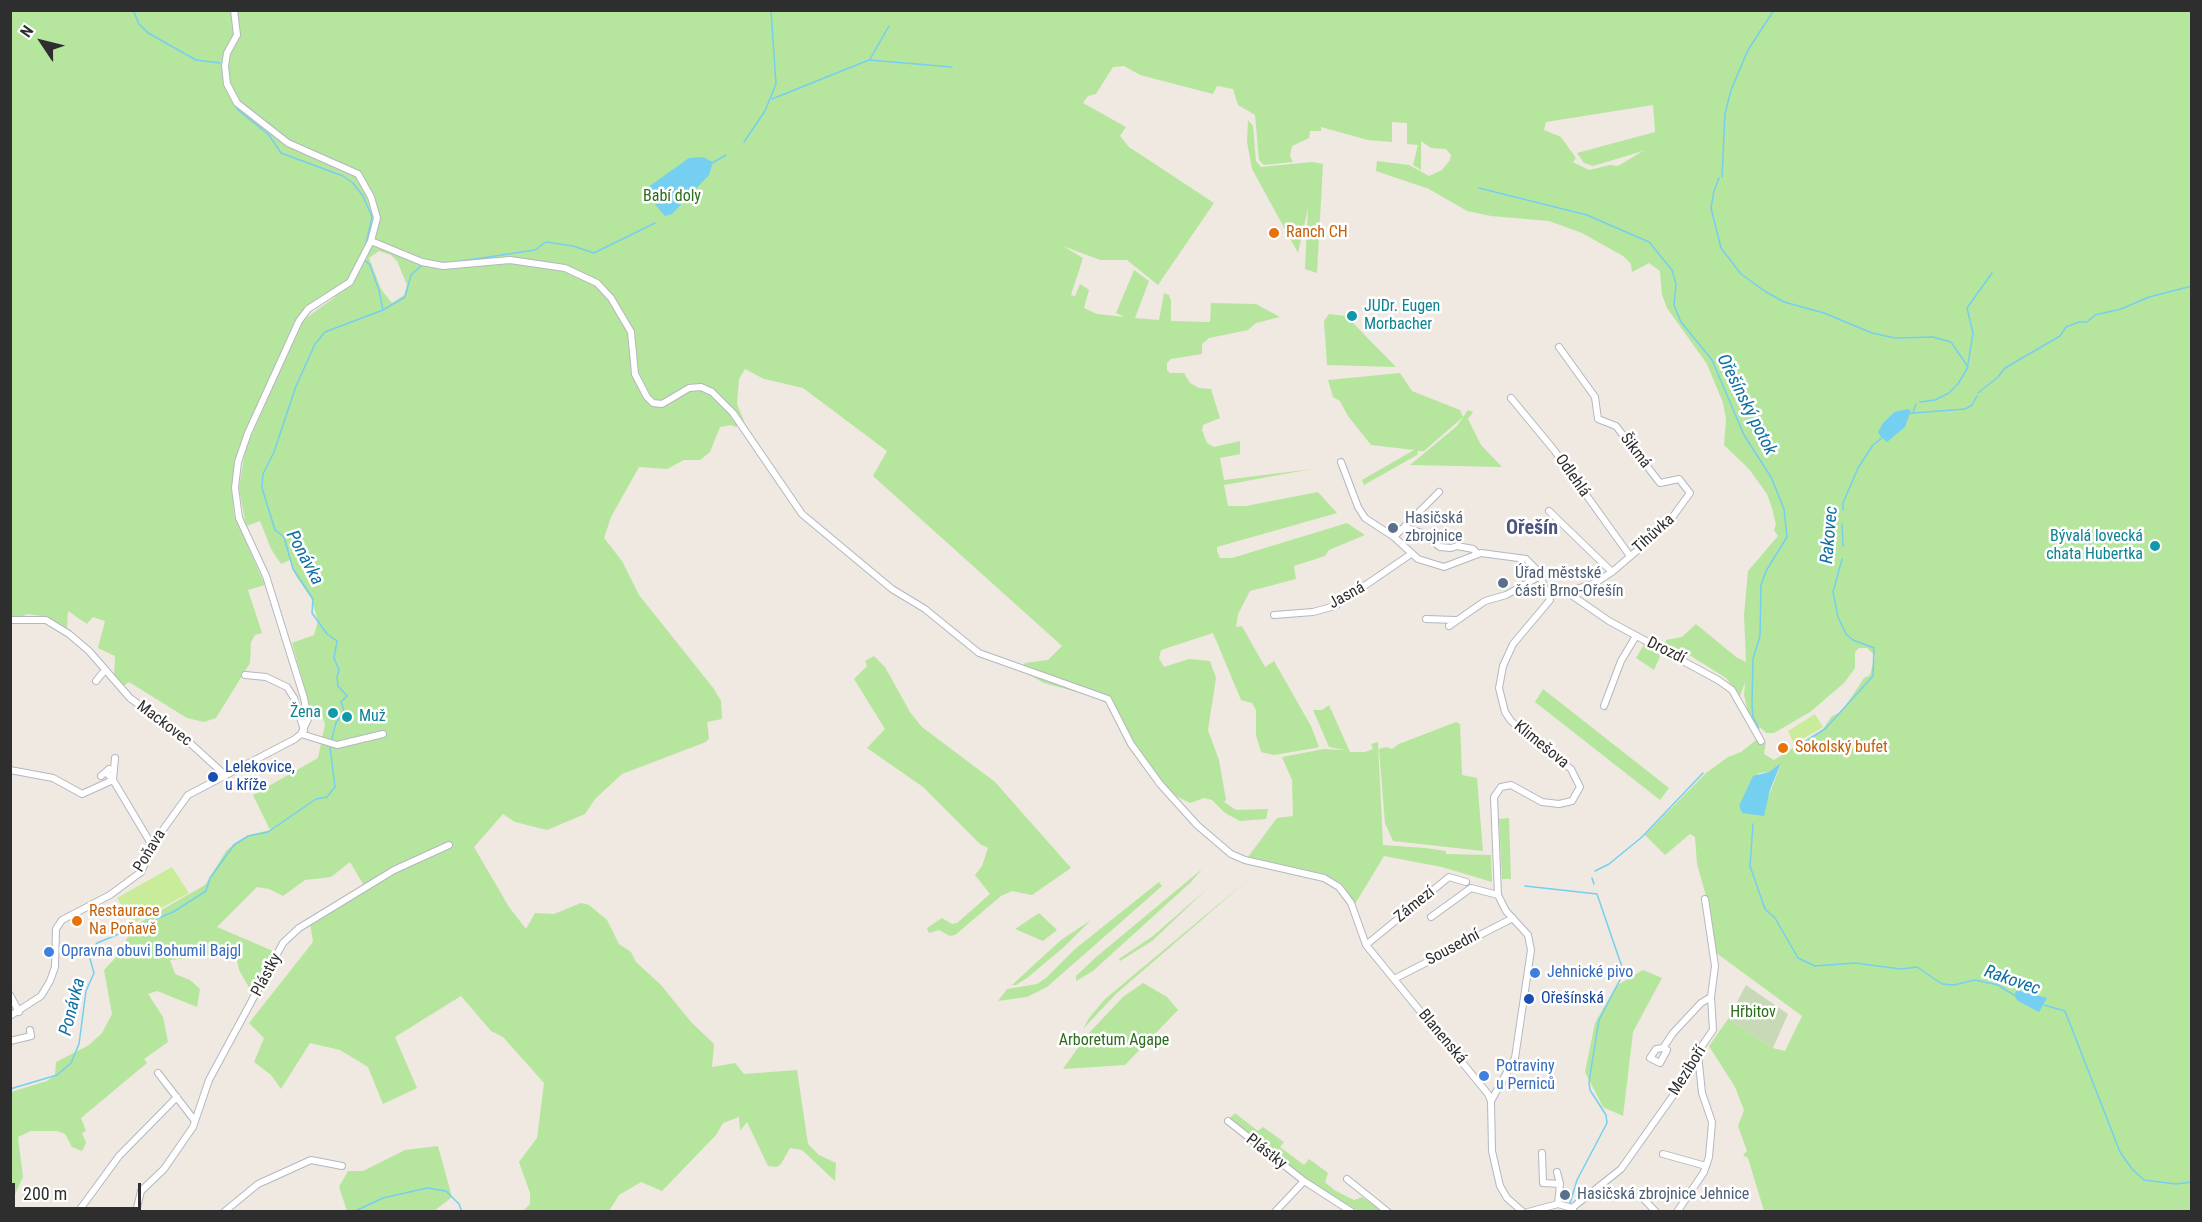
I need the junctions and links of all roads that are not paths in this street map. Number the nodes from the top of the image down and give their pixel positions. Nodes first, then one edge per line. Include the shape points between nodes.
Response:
1 (234, 10) edge
2 (371, 241) junction
3 (1558, 347) dead end
4 (1511, 398) dead end
5 (1341, 462) dead end
6 (1439, 492) dead end
7 (1549, 511) dead end
8 (1680, 511) joint
9 (1404, 527) junction
10 (1394, 537) junction
11 (1411, 554) junction
12 (1478, 554) junction
13 (1630, 556) junction
14 (1612, 572) junction
15 (1540, 576) junction
16 (1567, 592) junction
17 (1548, 594) junction
18 (1274, 615) dead end
19 (1426, 619) dead end
20 (10, 620) edge
21 (1456, 620) junction
22 (1449, 626) dead end
23 (1636, 636) junction
24 (105, 670) junction
25 (245, 675) dead end
26 (96, 681) dead end
27 (1604, 706) dead end
28 (302, 732) junction
29 (383, 734) dead end
30 (1761, 741) dead end
31 (115, 758) dead end
32 (10, 770) edge
33 (105, 772) dead end
34 (225, 775) junction
35 (113, 780) junction
36 (449, 845) dead end
37 (153, 848) junction
38 (1466, 882) dead end
39 (1498, 895) junction
40 (1705, 899) dead end
41 (1431, 917) dead end
42 (1513, 918) junction
43 (1366, 945) junction
44 (1394, 979) junction
45 (10, 995) edge
46 (1711, 997) junction
47 (19, 1012) junction
48 (10, 1016) edge
49 (32, 1035) dead end
50 (10, 1041) edge
51 (1663, 1048) dead end
52 (1698, 1054) junction
53 (158, 1073) dead end
54 (177, 1097) junction
55 (1491, 1101) junction
56 (195, 1121) junction
57 (1228, 1121) dead end
58 (1542, 1152) dead end
59 (1663, 1154) dead end
60 (342, 1166) dead end
61 (1706, 1166) junction
62 (1557, 1172) dead end
63 (1347, 1179) dead end
64 (1304, 1181) junction
65 (1560, 1184) junction
66 (1640, 1195) dead end
67 (1558, 1204) junction
68 (1573, 1210) edge
69 (78, 1212) edge
70 (136, 1212) edge
71 (224, 1212) edge
72 (1275, 1212) edge
73 (1352, 1212) edge
74 (1388, 1212) edge
75 (1523, 1212) edge
76 (1528, 1212) edge
77 (1656, 1212) edge
78 (1677, 1212) edge

1 - 2 street via 237,34 225,66 227,84 237,103 288,143 358,174 371,196 377,218
2 - 28 street via 350,282 308,309 299,321 238,462 239,518 266,576 307,711
2 - 43 street, Blanenská via 422,262 443,266 510,260 565,268 597,283 631,332 635,374 646,397 654,404 662,404 688,388 701,387 712,392 733,413 802,514 892,589 914,601 979,653 1108,699 1131,744 1197,825 1231,854 1245,860 1324,878 1344,893
3 - 8 street, Šikmá via 1595,398 1598,419 1616,426 1660,483 1679,479 1689,489 1690,495
4 - 13 street, Odlehlá via 1554,450
5 - 10 street via 1361,512
6 - 9 street
7 - 14 street
8 - 13 street, Tihůvka
9 - 10 street
9 - 12 street via 1422,533 1440,547 1457,546
10 - 11 street
11 - 12 street via 1422,562 1444,567
11 - 18 street, Jasná via 1335,606
12 - 15 street via 1526,559
13 - 14 street, Tihůvka
14 - 16 street, Tihůvka via 1595,583
15 - 17 street
15 - 21 street via 1506,595 1485,601
16 - 17 street
16 - 23 street, Drozdí
17 - 39 street, Klimešova via 1548,606 1509,652 1499,688 1510,721 1571,769 1580,787 1572,801 1559,804 1542,802 1511,785 1497,789 1494,797
19 - 21 street
20 - 24 street, Mackovec via 46,620 75,639
21 - 22 street
23 - 27 street via 1621,661
23 - 30 street, Drozdí via 1732,690
24 - 26 street
24 - 34 street, Mackovec via 130,698
25 - 28 street via 266,677 287,687 294,698
28 - 29 street via 330,744
28 - 34 street, Poňava
31 - 35 street
32 - 35 street via 53,778 82,794
33 - 35 street
34 - 37 street, Poňava via 182,801
35 - 37 street
36 - 56 street, Plástky via 384,876 299,928 283,944 209,1080
37 - 47 street, Poňava via 141,872 130,882 62,920 56,929 55,967 50,981 41,996
38 - 43 street, Zámezí via 1449,877
39 - 41 street via 1470,888
39 - 42 street
40 - 46 street, Meziboří via 1715,966
42 - 44 street, Sousední
42 - 55 street via 1528,935 1531,955 1515,1058
43 - 44 street, Blanenská
44 - 55 street, Blanenská
45 - 47 street
46 - 51 street via 1672,1032
46 - 52 street, Meziboří via 1714,1028
47 - 48 street, Poňava
49 - 50 street
52 - 61 street via 1702,1093 1712,1122
52 - 68 street, Meziboří via 1617,1174
53 - 54 street
54 - 56 street
54 - 69 street via 119,1156
55 - 75 street via 1492,1151 1500,1186
56 - 70 street, Plástky via 177,1151 141,1191
57 - 64 street, Plástky
58 - 65 street via 1543,1183
59 - 61 street
60 - 71 street via 311,1160 258,1184
61 - 78 street
62 - 65 street
63 - 74 street
64 - 72 street, Plástky
64 - 73 street, Plástky
65 - 67 street
66 - 77 street
67 - 68 street
67 - 76 street

